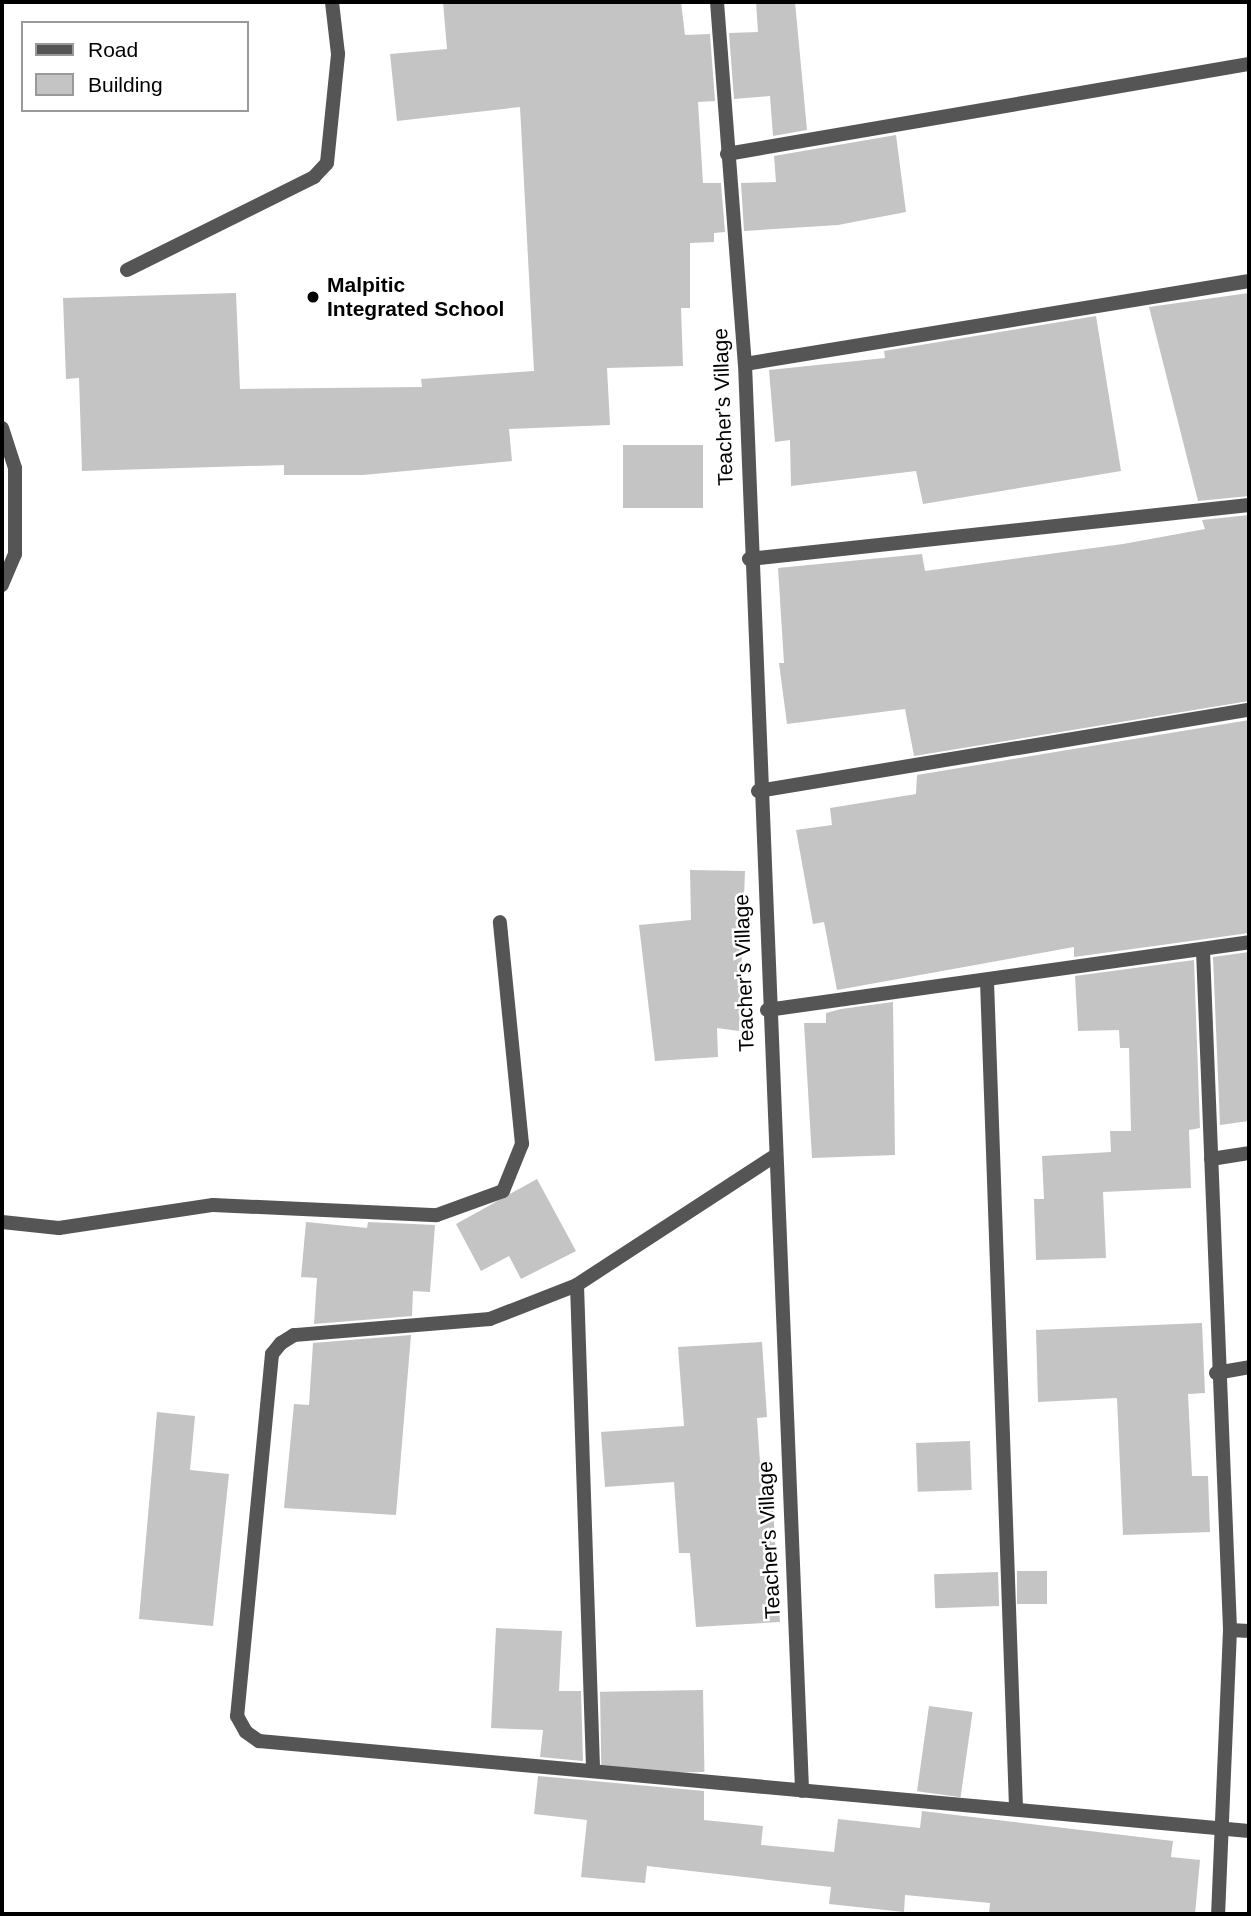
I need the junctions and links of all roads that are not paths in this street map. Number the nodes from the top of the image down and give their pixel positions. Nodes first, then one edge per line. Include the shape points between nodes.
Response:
1 (331, 2) edge
2 (717, 2) edge
3 (1249, 65) edge
4 (727, 154) junction
5 (127, 270) dead end
6 (1249, 281) edge
7 (745, 365) junction
8 (2, 428) edge
9 (1249, 505) edge
10 (749, 559) junction
11 (2, 585) edge
12 (1249, 710) edge
13 (758, 791) junction
14 (500, 922) dead end
15 (1249, 942) edge
16 (1203, 951) junction
17 (987, 981) junction
18 (766, 1010) junction
19 (1249, 1153) edge
20 (773, 1157) junction
21 (1211, 1159) junction
22 (2, 1222) edge
23 (577, 1285) junction
24 (1249, 1367) edge
25 (1216, 1373) junction
26 (1230, 1630) junction
27 (1249, 1631) edge
28 (593, 1768) junction
29 (802, 1791) junction
30 (1016, 1808) junction
31 (1220, 1829) junction
32 (1249, 1831) edge
33 (1218, 1914) edge

1 - 5 street via 338,54 327,163 314,177
2 - 4 street, Teacher's Village
3 - 4 street
4 - 7 street, Teacher's Village
6 - 7 street
7 - 10 street, Teacher's Village
8 - 11 street via 15,468 15,554
9 - 10 street
10 - 13 street, Teacher's Village
12 - 13 street
13 - 18 street, Teacher's Village
14 - 22 street via 522,1144 503,1191 437,1216 213,1205 60,1228
15 - 16 street
16 - 17 street
16 - 21 street
17 - 18 street
17 - 30 street
18 - 20 street, Teacher's Village
19 - 21 street
20 - 23 street
20 - 29 street, Teacher's Village
21 - 25 street
23 - 28 street
23 - 28 street via 490,1319 294,1335 272,1354 237,1716 246,1732 260,1741
24 - 25 street
25 - 26 street
26 - 27 street
26 - 31 street
28 - 29 street
29 - 30 street
30 - 31 street
31 - 32 street
31 - 33 street

